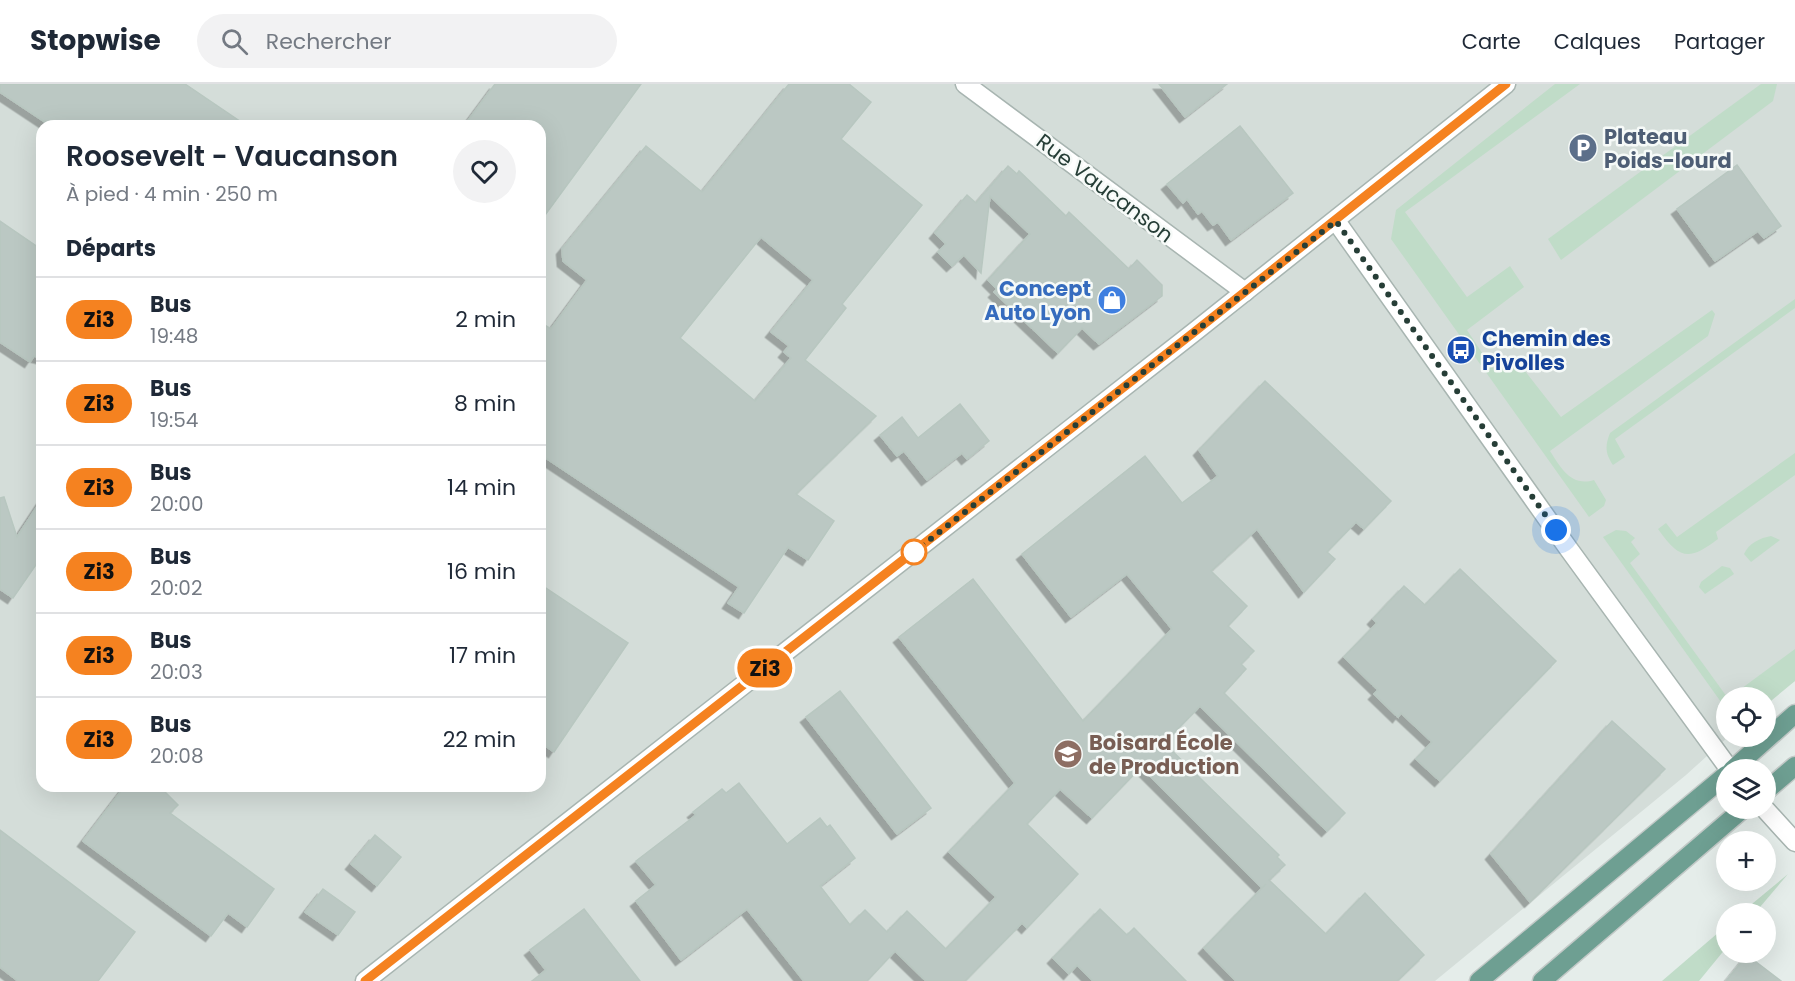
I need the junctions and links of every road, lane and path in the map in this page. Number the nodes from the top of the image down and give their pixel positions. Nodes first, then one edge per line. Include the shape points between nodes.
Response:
1 (965, 84) edge
2 (1506, 84) edge
3 (1336, 221) junction
4 (1245, 292) junction
5 (1795, 714) edge
6 (1723, 759) edge
7 (1744, 759) edge
8 (1795, 766) edge
9 (1776, 782) edge
10 (1716, 783) edge
11 (1731, 819) edge
12 (1774, 819) edge
13 (1795, 842) edge
14 (364, 981) edge
15 (1479, 981) edge
16 (1542, 981) edge

1 - 4 street, Rue Vaucanson
2 - 3 street
3 - 4 street
3 - 6 street
4 - 14 street
5 - 7 main road
8 - 9 main road
10 - 15 main road
11 - 16 main road
12 - 13 street

